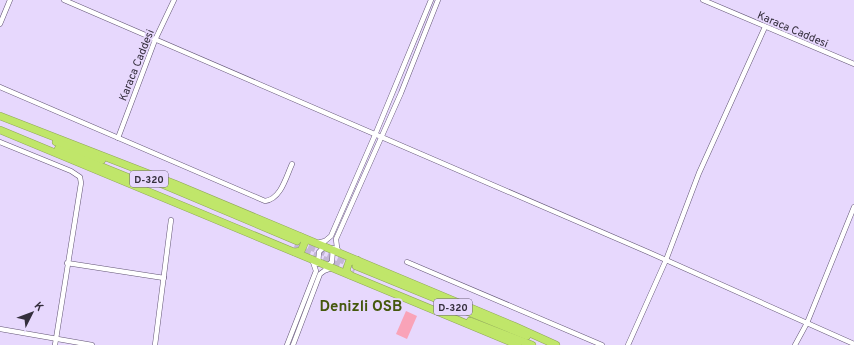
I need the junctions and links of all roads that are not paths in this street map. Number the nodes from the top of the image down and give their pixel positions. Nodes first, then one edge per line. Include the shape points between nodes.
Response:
1 (10, 0) edge
2 (64, 0) edge
3 (174, 0) edge
4 (431, 0) edge
5 (438, 0) edge
6 (703, 0) edge
7 (0, 24) edge
8 (765, 27) junction
9 (155, 40) junction
10 (854, 64) edge
11 (1, 88) edge
12 (0, 116) edge
13 (0, 119) edge
14 (0, 126) edge
15 (0, 130) edge
16 (375, 135) junction
17 (118, 138) junction
18 (381, 138) junction
19 (0, 142) edge
20 (292, 164) dead end
21 (854, 207) edge
22 (171, 220) dead end
23 (331, 236) junction
24 (336, 239) junction
25 (316, 243) junction
26 (297, 244) junction
27 (324, 247) junction
28 (332, 250) junction
29 (340, 253) junction
30 (666, 260) junction
31 (315, 261) junction
32 (67, 262) junction
33 (407, 262) dead end
34 (329, 267) junction
35 (355, 269) junction
36 (318, 273) junction
37 (164, 278) junction
38 (807, 323) junction
39 (0, 329) edge
40 (56, 339) junction
41 (854, 344) edge
42 (55, 345) edge
43 (92, 345) edge
44 (155, 345) edge
45 (287, 345) edge
46 (293, 345) edge
47 (518, 345) edge
48 (532, 345) edge
49 (550, 345) edge
50 (556, 345) edge
51 (602, 345) edge
52 (628, 345) edge
53 (795, 345) edge

1 - 7 street
2 - 9 street
3 - 9 street, Karaca Caddesi
4 - 16 street
5 - 18 street
6 - 8 street, Karaca Caddesi
8 - 10 street, Karaca Caddesi
8 - 30 street via 699,173
9 - 16 street
9 - 17 street, Karaca Caddesi
11 - 17 street
12 - 26 highway via 78,145
13 - 26 highway, D-320
14 - 26 highway, D-320
15 - 26 highway
16 - 18 street
16 - 23 street
17 - 20 street via 265,201 277,196
18 - 24 street
18 - 30 street
19 - 32 street via 80,177
21 - 38 street
22 - 37 street
23 - 25 street
23 - 27 street
24 - 28 street
24 - 29 street
25 - 26 highway
25 - 27 highway
26 - 31 highway
27 - 28 highway
27 - 31 street
28 - 29 highway
28 - 34 street via 332,262
29 - 35 highway
30 - 38 street
30 - 52 street
31 - 34 highway
31 - 36 street
32 - 37 street
32 - 40 street
33 - 51 street
34 - 35 highway
34 - 36 street
35 - 47 highway
35 - 48 highway, D-320
35 - 49 highway, D-320
35 - 50 highway via 519,328
36 - 45 street
36 - 46 street
37 - 44 street
38 - 41 street
38 - 53 street
39 - 40 street
40 - 42 street
40 - 43 street

